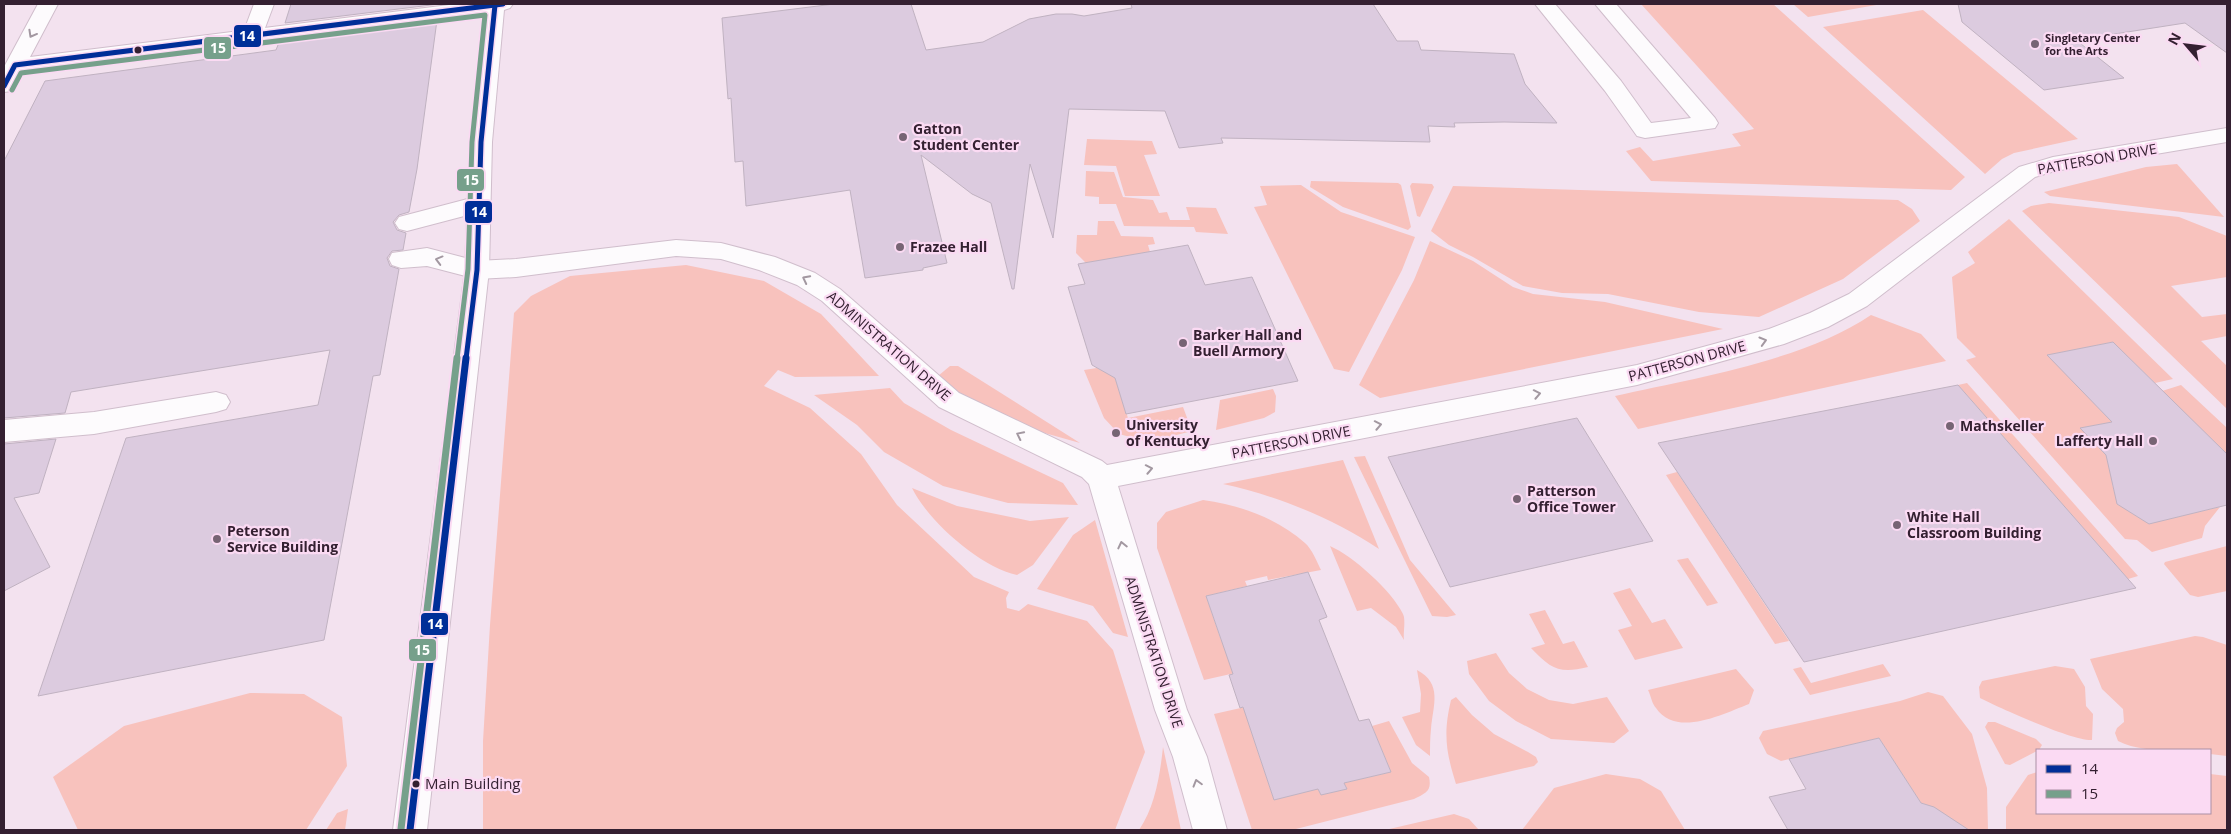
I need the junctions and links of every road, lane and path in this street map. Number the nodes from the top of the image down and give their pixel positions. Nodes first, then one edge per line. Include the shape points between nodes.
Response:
1 (48, 4) edge
2 (264, 4) edge
3 (498, 4) edge
4 (1545, 4) edge
5 (1604, 4) edge
6 (252, 36) junction
7 (8, 66) edge
8 (4, 86) edge
9 (2227, 135) edge
10 (479, 204) junction
11 (408, 223) dead end
12 (401, 259) dead end
13 (477, 270) junction
14 (216, 402) dead end
15 (4, 431) edge
16 (1101, 478) junction
17 (410, 830) edge
18 (1210, 830) edge

1 -> 7 street
2 - 6 street
3 - 6 street
3 - 10 street via 481,142
4 - 5 street via 1613,86 1645,131 1707,123
6 - 7 street
7 - 8 street
16 -> 9 street, PATTERSON DRIVE via 1637,375 1775,338 1858,300 2027,172 2053,164
10 - 11 street
10 - 13 street
13 -> 12 street, ADMINISTRATION DRIVE via 427,257
16 -> 13 street, ADMINISTRATION DRIVE via 1092,469 949,400 831,295 806,278 766,263 721,251 676,248
13 - 17 street
14 - 15 street via 94,423
18 -> 16 street, ADMINISTRATION DRIVE

